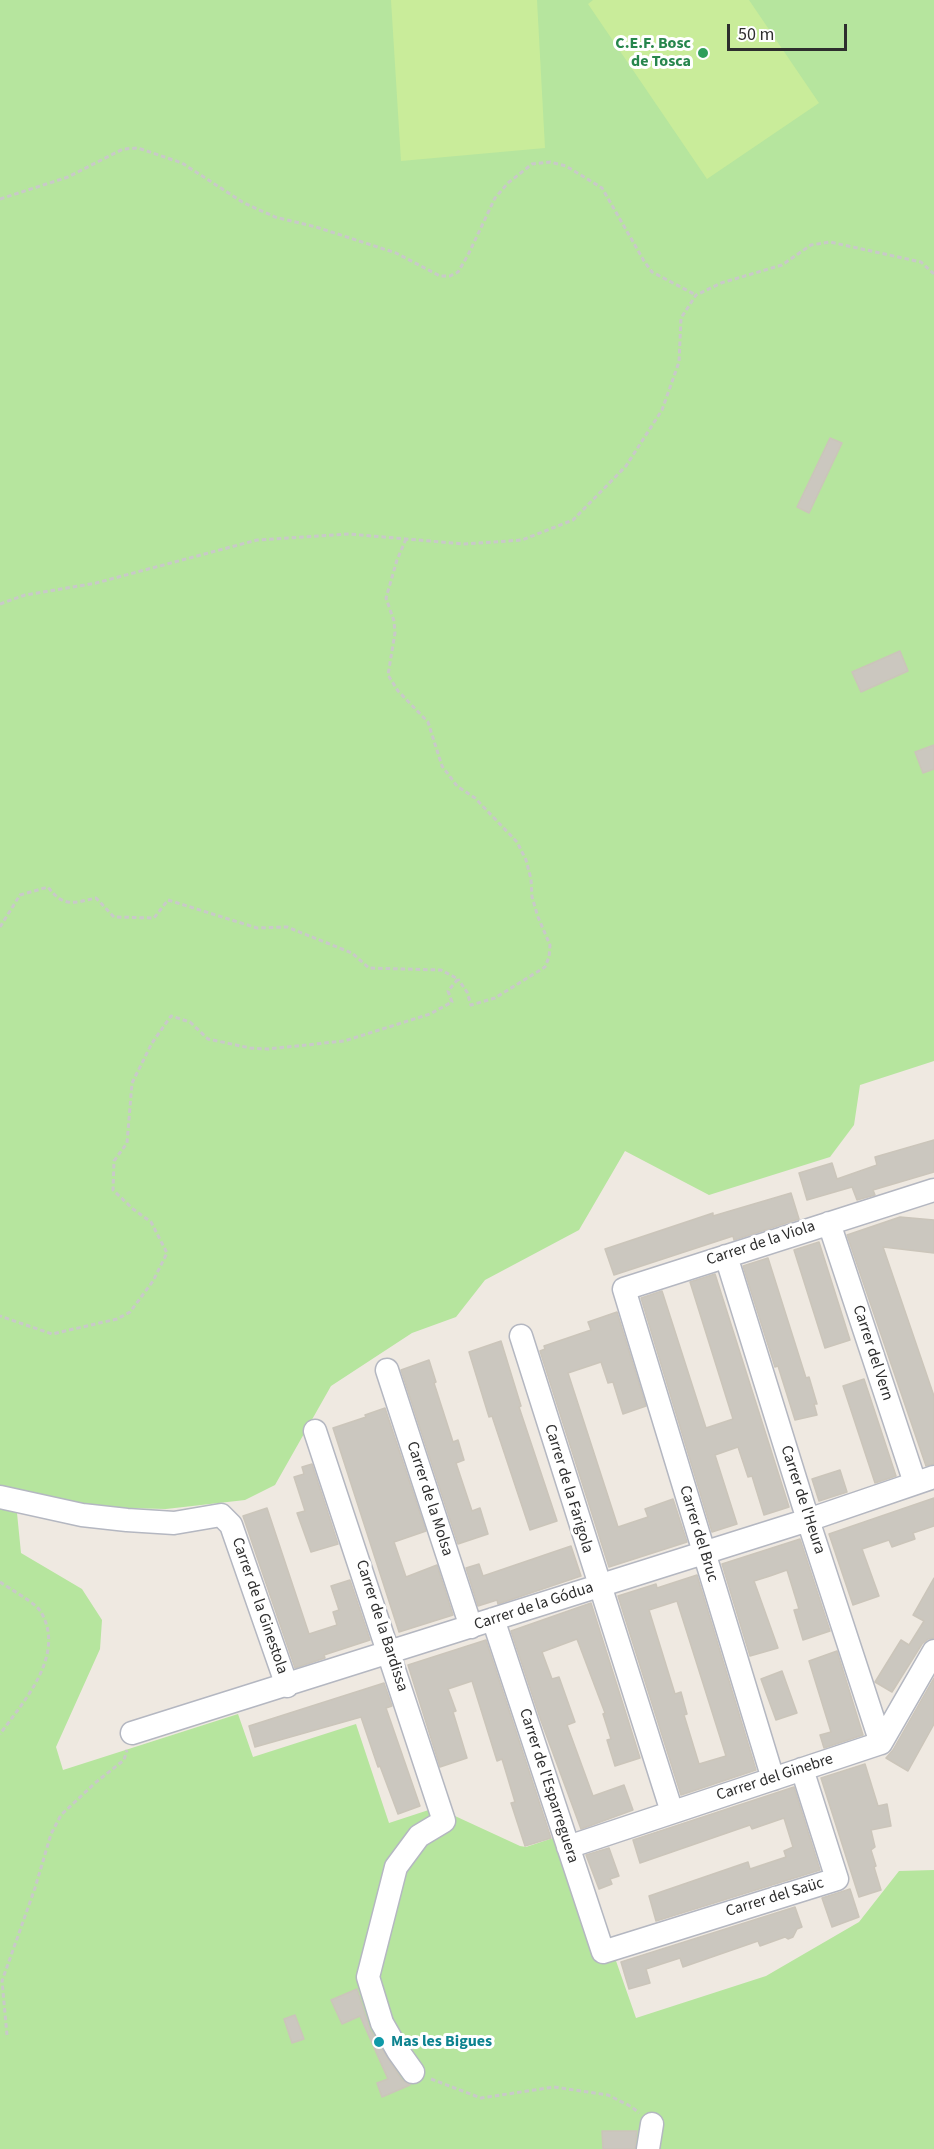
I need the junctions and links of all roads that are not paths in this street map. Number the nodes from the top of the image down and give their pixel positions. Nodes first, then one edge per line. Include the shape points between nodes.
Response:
1 (934, 1190) edge
2 (898, 1202) junction
3 (934, 1207) edge
4 (829, 1222) junction
5 (726, 1256) junction
6 (624, 1289) joint
7 (520, 1336) dead end
8 (387, 1371) dead end
9 (315, 1431) dead end
10 (925, 1480) edge
11 (0, 1497) edge
12 (808, 1520) junction
13 (704, 1552) junction
14 (598, 1586) junction
15 (493, 1619) junction
16 (471, 1627) junction
17 (934, 1651) edge
18 (390, 1653) junction
19 (287, 1686) junction
20 (132, 1733) road end
21 (881, 1743) junction
22 (802, 1769) junction
23 (773, 1779) junction
24 (672, 1812) junction
25 (568, 1847) junction
26 (603, 1952) joint
27 (413, 2072) road end
28 (652, 2124) road end
29 (648, 2149) edge

1 - 2 street, Carrer de la Viola
2 - 3 street, Carrer de la Viola
2 - 4 street, Carrer de la Viola
4 - 5 street, Carrer de la Viola
4 - 10 street, Carrer del Vern
5 - 6 street, Carrer de la Viola
5 - 12 street, Carrer de l'Heura
6 - 13 street, Carrer del Bruc
7 - 14 street, Carrer de la Farigola
8 - 16 street, Carrer de la Molsa
9 - 18 street, Carrer de la Bardissa
10 - 12 street, Carrer de la Gódua
11 - 19 street, Carrer de la Ginestola via 81,1515 174,1523 221,1515 231,1525
12 - 13 street, Carrer de la Gódua
12 - 21 street, Carrer de l'Heura
13 - 14 street, Carrer de la Gódua
13 - 23 street, Carrer del Bruc
14 - 15 street, Carrer de la Gódua
14 - 24 street, Carrer de la Farigola
15 - 16 street, Carrer de la Gódua
15 - 25 street, Carrer de l'Esparreguera
16 - 18 street, Carrer de la Gódua
17 - 21 street
18 - 19 street, Carrer de la Gódua
18 - 27 street, Carrer de la Bardissa via 444,1821 419,1836 396,1867 368,1977 382,2023
19 - 20 street, Carrer de la Gódua
21 - 22 street, Carrer del Ginebre
22 - 23 street, Carrer del Ginebre
22 - 26 street, Carrer del Saüc via 837,1879
23 - 24 street, Carrer del Ginebre
24 - 25 street, Carrer del Ginebre
25 - 26 street, Carrer de l'Esparreguera
28 - 29 street

